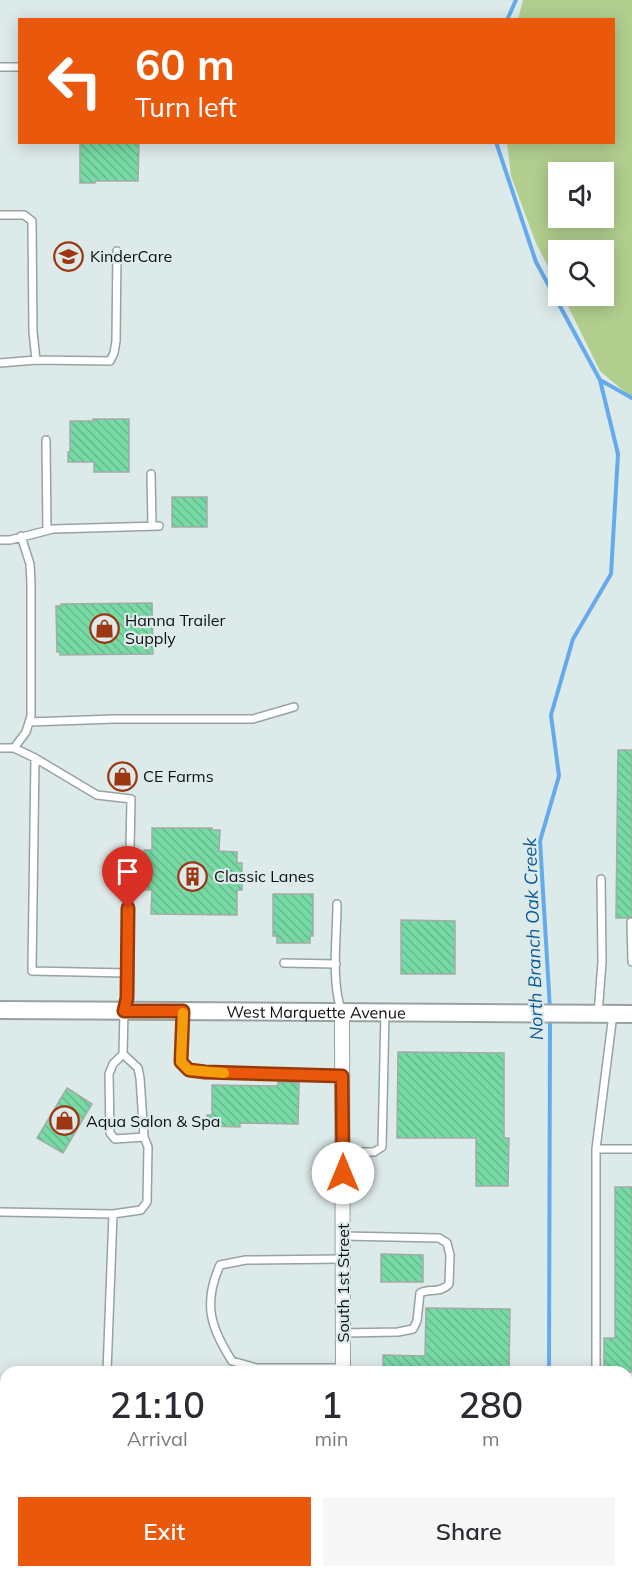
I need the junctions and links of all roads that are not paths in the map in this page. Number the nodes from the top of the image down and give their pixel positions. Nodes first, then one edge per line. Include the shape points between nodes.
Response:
1 (0, 67) edge
2 (18, 67) edge
3 (0, 215) edge
4 (117, 251) dead end
5 (36, 360) junction
6 (0, 363) edge
7 (46, 440) dead end
8 (151, 474) dead end
9 (47, 530) junction
10 (21, 536) junction
11 (0, 540) edge
12 (294, 708) dead end
13 (29, 722) junction
14 (0, 748) edge
15 (14, 748) junction
16 (35, 758) junction
17 (602, 879) dead end
18 (337, 904) dead end
19 (631, 922) edge
20 (632, 962) edge
21 (284, 963) dead end
22 (336, 964) junction
23 (127, 973) junction
24 (0, 1010) edge
25 (124, 1011) junction
26 (183, 1011) junction
27 (342, 1013) junction
28 (385, 1013) junction
29 (606, 1014) junction
30 (632, 1014) edge
31 (123, 1054) junction
32 (342, 1076) junction
33 (144, 1137) junction
34 (596, 1149) junction
35 (632, 1149) edge
36 (343, 1152) junction
37 (0, 1212) edge
38 (113, 1214) junction
39 (343, 1236) junction
40 (344, 1259) junction
41 (344, 1333) junction
42 (107, 1366) edge
43 (249, 1366) edge
44 (344, 1366) edge
45 (596, 1366) edge

1 - 2 lane
3 - 5 lane via 24,215 32,221
4 - 5 lane via 116,341 110,361
5 - 6 lane
7 - 9 lane
8 - 9 lane via 156,526
9 - 10 lane
10 - 11 lane
10 - 13 lane via 31,583
12 - 13 lane via 253,719
13 - 15 lane
14 - 15 lane
15 - 16 lane
16 - 23 lane via 96,795 130,799
16 - 23 lane via 32,971
17 - 29 lane
18 - 22 lane
19 - 20 lane
21 - 22 lane
22 - 27 lane
23 - 25 lane
24 - 25 street, West Marquette Avenue
25 - 26 street, West Marquette Avenue
25 - 31 lane
26 - 27 street, West Marquette Avenue
26 - 32 lane via 181,1062 189,1070
27 - 28 street, West Marquette Avenue
27 - 32 street, South 1st Street
28 - 29 street, West Marquette Avenue
28 - 36 lane via 382,1147 374,1152
29 - 30 street, West Marquette Avenue
29 - 34 lane
31 - 33 lane via 138,1068
31 - 33 lane via 108,1074 110,1133 115,1139
32 - 36 street, South 1st Street
33 - 38 lane via 148,1147 147,1202 141,1210
34 - 35 lane
34 - 45 lane
36 - 39 street, South 1st Street
37 - 38 lane
38 - 42 lane
39 - 40 street, South 1st Street
39 - 41 lane via 440,1238 447,1243 450,1255 449,1284 442,1290 420,1293 413,1329
40 - 41 street, South 1st Street
40 - 43 lane via 246,1260 220,1265 212,1283 210,1307 218,1340 232,1361
41 - 44 street, South 1st Street

